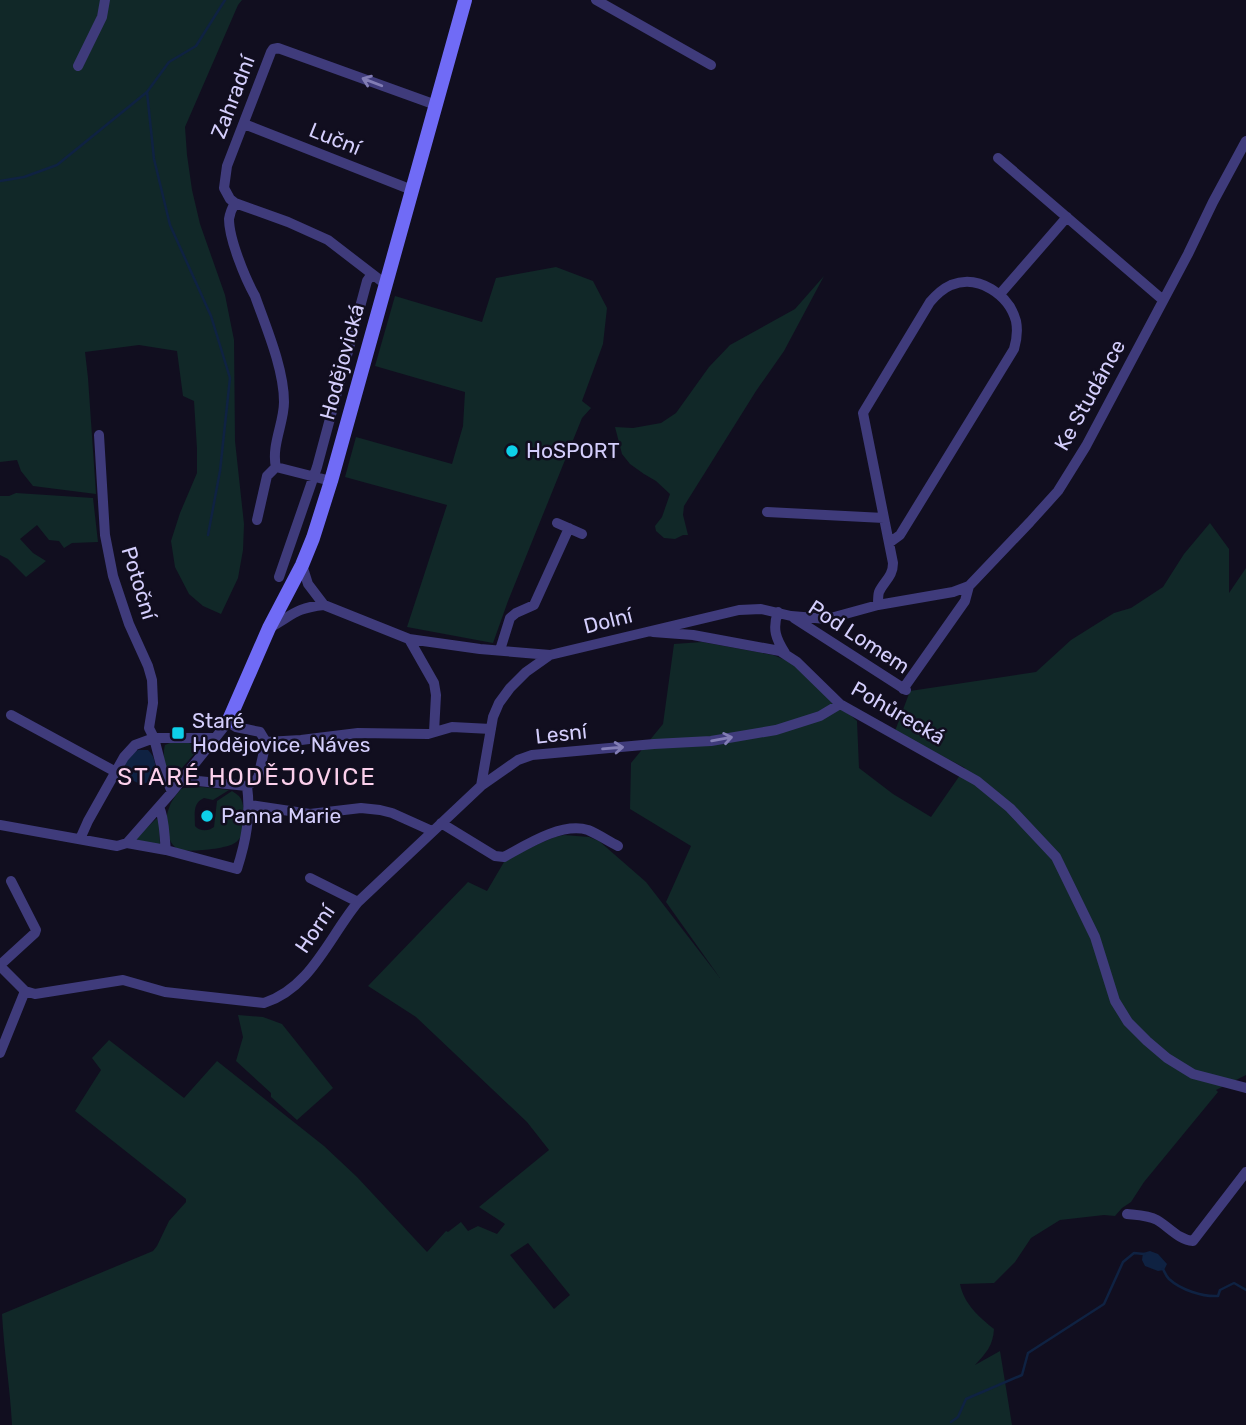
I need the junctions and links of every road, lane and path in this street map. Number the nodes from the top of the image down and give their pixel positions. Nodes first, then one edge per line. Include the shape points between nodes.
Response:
1 (105, 0) edge
2 (465, 0) edge
3 (596, 0) edge
4 (711, 65) dead end
5 (78, 66) dead end
6 (436, 106) junction
7 (244, 124) junction
8 (1246, 141) edge
9 (998, 158) dead end
10 (412, 190) junction
11 (235, 203) junction
12 (1067, 217) junction
13 (372, 274) junction
14 (386, 282) junction
15 (1000, 294) junction
16 (1163, 300) junction
17 (333, 408) junction
18 (349, 416) junction
19 (99, 435) dead end
20 (276, 467) junction
21 (313, 476) junction
22 (331, 481) junction
23 (767, 512) dead end
24 (884, 518) junction
25 (257, 520) dead end
26 (557, 523) dead end
27 (569, 528) junction
28 (582, 534) dead end
29 (888, 543) junction
30 (292, 567) junction
31 (279, 578) dead end
32 (969, 586) junction
33 (324, 605) junction
34 (878, 605) junction
35 (778, 612) junction
36 (790, 616) junction
37 (269, 628) junction
38 (645, 632) junction
39 (409, 639) junction
40 (500, 650) junction
41 (785, 653) junction
42 (550, 655) junction
43 (841, 705) junction
44 (10, 715) dead end
45 (228, 722) junction
46 (491, 729) junction
47 (434, 732) junction
48 (154, 738) junction
49 (215, 738) junction
50 (266, 742) junction
51 (116, 772) junction
52 (187, 773) junction
53 (247, 786) junction
54 (481, 786) junction
55 (172, 792) junction
56 (250, 804) junction
57 (159, 807) junction
58 (441, 823) junction
59 (0, 825) edge
60 (432, 831) junction
61 (80, 839) junction
62 (127, 844) junction
63 (618, 846) dead end
64 (166, 850) junction
65 (310, 878) dead end
66 (11, 881) dead end
67 (358, 902) junction
68 (2, 970) edge
69 (25, 990) junction
70 (0, 1053) edge
71 (1246, 1088) edge
72 (1246, 1172) edge
73 (1127, 1214) dead end

1 - 5 street via 99,26
2 - 6 street, Hodějovická
3 - 4 street
6 -> 7 street, Zahradní via 278,48 271,52
6 - 10 street, Hodějovická
7 - 10 street, Luční
7 - 11 street, Zahradní via 224,182 226,194
8 - 16 street, Ke Studánce
9 - 12 street
10 - 14 street, Hodějovická
11 - 13 street via 328,240
11 - 20 street via 229,218 237,256 255,296 284,388
12 - 15 street
12 - 16 street
13 - 14 street
13 - 17 street
14 - 18 street, Hodějovická
15 - 24 street via 968,282 940,291 863,413
15 - 29 street via 1016,320 1014,349 901,535
16 - 32 street, Ke Studánce via 1058,491
17 - 18 street
17 - 21 street
18 - 22 street, Hodějovická
19 - 48 street, Potoční via 105,536 113,576 152,680 149,728
20 - 21 street
20 - 25 street via 267,476
21 - 22 street
21 - 30 street
22 - 30 street, Hodějovická via 313,538
23 - 24 street
24 - 29 street
26 - 27 street
27 - 28 street
27 - 40 street via 534,605 510,618
29 - 34 street via 893,570 878,594
30 - 31 street
30 - 33 street
30 - 37 street, Hodějovická
32 - 34 street, Dolní
32 - 36 street, Pod Lomem via 965,601 905,689
33 - 37 street via 293,612
33 - 39 street, Dolní
34 - 36 street, Dolní via 827,619
35 - 36 street, Dolní
35 - 38 street, Dolní via 739,610
35 - 41 street via 774,630
37 - 45 street, Hodějovická
38 - 41 street, Pohůrecká via 718,639
38 - 42 street, Dolní
39 - 40 street, Dolní
39 - 47 street via 434,683
40 - 42 street, Dolní
41 - 43 street, Pohůrecká
42 - 46 street via 510,688 499,703
54 -> 43 street, Lesní via 532,755 711,741 776,730
43 - 71 street, Pohůrecká via 977,781 1010,808 1056,857 1095,937 1115,1001 1128,1022 1167,1058 1193,1074
44 - 51 street
45 - 49 street
45 - 50 street via 260,732
46 - 47 street via 452,727
46 - 54 street
47 - 50 street via 358,733
48 - 49 street
48 - 51 street via 135,745
48 - 55 street, Potoční
49 - 52 street
50 - 53 street via 258,778
51 - 61 street
52 - 53 street via 198,781
52 - 55 street
53 - 56 street
54 - 58 street, Horní
55 - 57 street
56 - 60 street via 310,814 380,810
56 - 64 street via 237,869
57 - 62 street
57 - 64 street
58 - 60 street, Horní
58 - 63 street via 499,858 568,828 587,830
59 - 61 street
60 - 67 street, Horní
61 - 62 street
62 - 64 street
65 - 67 street
66 - 68 street via 36,930
67 - 69 street, Horní via 313,967 285,993 264,1003 165,992 123,980 35,994
68 - 69 street
69 - 70 street
72 - 73 street via 1193,1241 1147,1216

